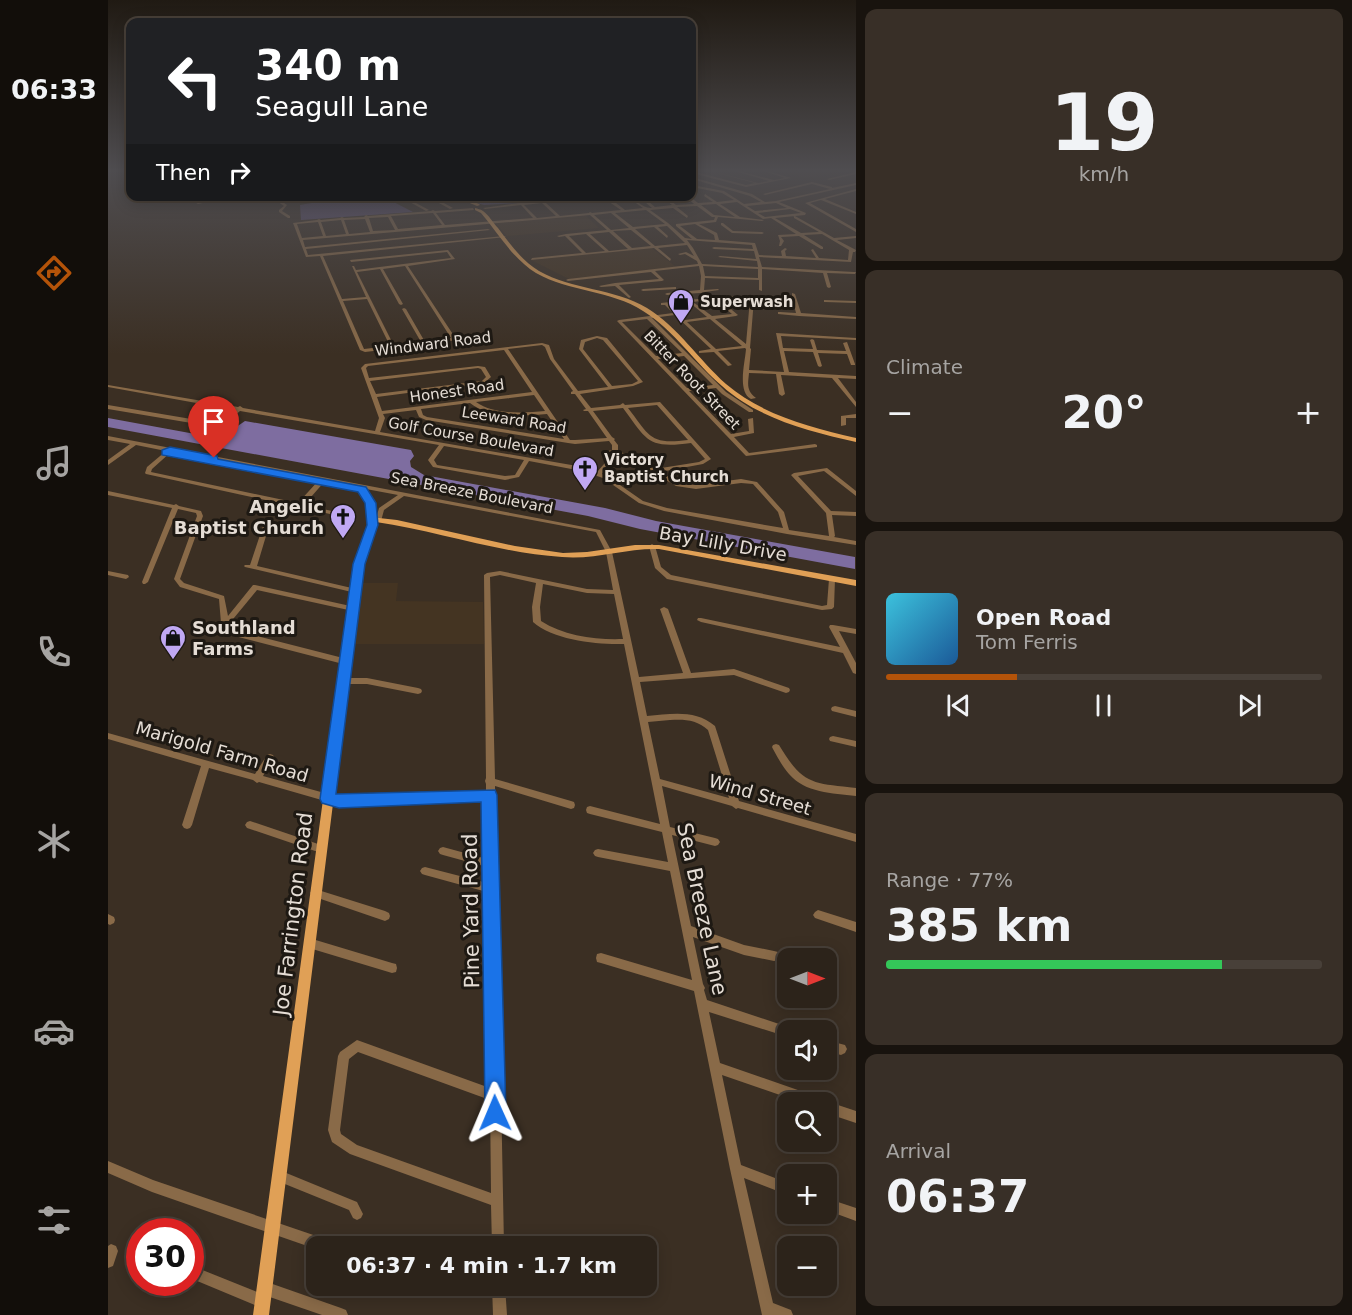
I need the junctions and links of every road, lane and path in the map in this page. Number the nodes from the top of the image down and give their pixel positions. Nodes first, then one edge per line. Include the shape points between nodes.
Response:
1 (298, 231) edge
2 (322, 231) edge
3 (347, 231) edge
4 (392, 231) edge
5 (424, 231) edge
6 (474, 231) edge
7 (499, 231) edge
8 (606, 231) edge
9 (610, 231) edge
10 (636, 231) edge
11 (661, 231) edge
12 (674, 231) edge
13 (685, 231) edge
14 (711, 231) edge
15 (731, 231) edge
16 (762, 231) edge
17 (793, 231) edge
18 (823, 232) joint
19 (372, 233) joint
20 (587, 233) junction
21 (348, 235) junction
22 (567, 235) junction
23 (773, 235) dead end
24 (799, 235) junction
25 (427, 236) junction
26 (559, 236) dead end
27 (779, 236) junction
28 (324, 237) junction
29 (504, 237) junction
30 (667, 237) dead end
31 (855, 237) edge
32 (301, 239) junction
33 (683, 239) junction
34 (834, 239) junction
35 (696, 240) junction
36 (717, 241) junction
37 (432, 244) junction
38 (688, 244) junction
39 (780, 245) dead end
40 (655, 247) junction
41 (304, 248) junction
42 (714, 248) dead end
43 (822, 248) dead end
44 (552, 249) dead end
45 (631, 249) junction
46 (785, 249) dead end
47 (853, 249) edge
48 (756, 250) junction
49 (813, 250) dead end
50 (346, 252) junction
51 (608, 252) junction
52 (585, 254) junction
53 (680, 254) dead end
54 (321, 255) junction
55 (560, 256) junction
56 (720, 257) dead end
57 (758, 258) junction
58 (784, 258) junction
59 (532, 259) dead end
60 (818, 259) junction
61 (670, 260) dead end
62 (699, 260) junction
63 (824, 260) junction
64 (351, 261) junction
65 (406, 265) junction
66 (700, 265) junction
67 (678, 267) junction
68 (760, 267) junction
69 (381, 268) junction
70 (355, 270) junction
71 (652, 270) junction
72 (827, 271) junction
73 (855, 271) edge
74 (687, 274) dead end
75 (704, 277) junction
76 (733, 278) junction
77 (662, 279) junction
78 (760, 279) junction
79 (568, 280) dead end
80 (615, 285) junction
81 (737, 285) dead end
82 (601, 286) dead end
83 (828, 287) dead end
84 (675, 288) junction
85 (642, 290) dead end
86 (717, 290) dead end
87 (761, 290) dead end
88 (702, 291) junction
89 (682, 292) junction
90 (667, 294) dead end
91 (793, 294) dead end
92 (628, 297) dead end
93 (368, 298) junction
94 (712, 298) junction
95 (777, 299) dead end
96 (341, 300) junction
97 (795, 300) junction
98 (690, 301) junction
99 (825, 301) dead end
100 (855, 302) edge
101 (780, 313) dead end
102 (676, 314) junction
103 (799, 315) junction
104 (651, 317) junction
105 (710, 318) junction
106 (855, 318) edge
107 (684, 321) junction
108 (855, 339) edge
109 (812, 340) dead end
110 (424, 344) junction
111 (845, 344) dead end
112 (681, 347) junction
113 (393, 348) junction
114 (505, 348) junction
115 (746, 348) junction
116 (781, 349) junction
117 (714, 350) junction
118 (855, 350) edge
119 (815, 351) junction
120 (848, 351) junction
121 (701, 352) dead end
122 (655, 358) junction
123 (853, 364) dead end
124 (730, 365) dead end
125 (820, 366) dead end
126 (747, 371) junction
127 (778, 373) junction
128 (787, 374) junction
129 (834, 377) junction
130 (855, 378) edge
131 (368, 380) junction
132 (718, 384) junction
133 (108, 385) edge
134 (611, 388) junction
135 (686, 390) junction
136 (535, 393) junction
137 (575, 393) junction
138 (782, 394) dead end
139 (374, 396) junction
140 (753, 398) dead end
141 (471, 401) junction
142 (623, 405) junction
143 (855, 406) edge
144 (108, 407) edge
145 (239, 408) junction
146 (418, 408) junction
147 (588, 410) junction
148 (751, 411) dead end
149 (548, 412) junction
150 (381, 413) junction
151 (855, 416) edge
152 (751, 419) dead end
153 (843, 425) dead end
154 (378, 432) junction
155 (730, 436) junction
156 (108, 440) edge
157 (610, 440) junction
158 (855, 440) edge
159 (568, 441) junction
160 (693, 441) junction
161 (133, 445) junction
162 (442, 445) junction
163 (815, 446) dead end
164 (168, 451) junction
165 (614, 451) junction
166 (527, 460) junction
167 (108, 463) edge
168 (654, 471) junction
169 (599, 472) junction
170 (322, 480) junction
171 (363, 488) junction
172 (108, 493) edge
173 (855, 494) edge
174 (402, 496) junction
175 (301, 504) junction
176 (176, 506) junction
177 (330, 512) dead end
178 (829, 513) junction
179 (855, 514) edge
180 (376, 515) junction
181 (266, 526) dead end
182 (580, 526) joint
183 (786, 530) junction
184 (832, 536) junction
185 (855, 541) edge
186 (652, 546) junction
187 (609, 552) junction
188 (108, 573) edge
189 (126, 577) dead end
190 (832, 579) junction
191 (145, 582) dead end
192 (540, 582) junction
193 (855, 583) edge
194 (356, 591) junction
195 (616, 592) junction
196 (353, 609) junction
197 (664, 609) dead end
198 (701, 620) dead end
199 (224, 625) junction
200 (855, 632) edge
201 (627, 641) junction
202 (845, 651) junction
203 (347, 662) junction
204 (855, 671) edge
205 (688, 676) junction
206 (636, 680) junction
207 (344, 681) junction
208 (786, 690) dead end
209 (417, 691) dead end
210 (835, 709) dead end
211 (855, 714) edge
212 (643, 719) junction
213 (108, 736) edge
214 (833, 739) dead end
215 (855, 744) edge
216 (776, 747) dead end
217 (270, 757) dead end
218 (206, 764) junction
219 (257, 779) junction
220 (489, 781) junction
221 (656, 781) junction
222 (855, 792) edge
223 (489, 795) junction
224 (328, 799) junction
225 (571, 805) dead end
226 (736, 805) junction
227 (590, 810) dead end
228 (187, 825) dead end
229 (250, 825) dead end
230 (666, 828) junction
231 (855, 838) edge
232 (715, 842) dead end
233 (321, 849) junction
234 (443, 851) dead end
235 (598, 853) dead end
236 (491, 864) junction
237 (675, 868) junction
238 (425, 872) dead end
239 (493, 889) junction
240 (315, 893) junction
241 (818, 915) dead end
242 (385, 916) dead end
243 (855, 927) edge
244 (688, 930) junction
245 (309, 943) junction
246 (774, 956) dead end
247 (601, 958) dead end
248 (392, 968) dead end
249 (700, 988) junction
250 (704, 1005) junction
251 (777, 1028) edge
252 (837, 1048) edge
253 (841, 1049) dead end
254 (715, 1067) junction
255 (786, 1092) edge
256 (495, 1096) junction
257 (837, 1111) edge
258 (855, 1117) edge
259 (108, 1167) edge
260 (736, 1169) junction
261 (279, 1176) junction
262 (777, 1185) edge
263 (497, 1201) junction
264 (837, 1208) edge
265 (357, 1214) dead end
266 (855, 1215) edge
267 (272, 1229) junction
268 (498, 1236) edge
269 (306, 1239) edge
270 (204, 1275) edge
271 (263, 1294) junction
272 (499, 1296) edge
273 (768, 1311) edge
274 (261, 1315) edge
275 (341, 1315) edge
276 (500, 1315) edge
277 (786, 1315) edge

1 - 32 street
2 - 28 street
3 - 21 street
4 - 19 street
5 - 25 street
6 - 25 street
7 - 29 main road
8 - 20 street
9 - 45 street
10 - 40 street
11 - 30 street
12 - 33 street
13 - 35 street
14 - 36 street
15 - 16 street
17 - 24 street
18 - 24 street
18 - 34 street
19 - 21 street
20 - 22 street
20 - 51 street
21 - 28 street
22 - 26 street
22 - 52 street
23 - 27 street
24 - 27 street
24 - 43 street
25 - 37 street
25 - 41 street
27 - 39 street
28 - 32 street
29 - 37 street
29 - 104 main road via 528,264 545,276 620,298
31 - 34 street
32 - 41 street
33 - 35 street
33 - 38 street
34 - 47 street
35 - 36 street
36 - 48 street via 753,243
37 - 50 street
38 - 40 street
38 - 62 street
40 - 45 street
40 - 61 street
41 - 54 street via 307,256
42 - 48 street
44 - 55 street
45 - 51 street
46 - 58 street
47 - 63 street via 851,261
48 - 57 street
49 - 60 street
50 - 54 street
50 - 64 street
51 - 52 street
52 - 55 street
53 - 62 street
54 - 96 street
55 - 59 street
56 - 57 street
57 - 58 street
57 - 68 street
58 - 60 street
60 - 63 street
62 - 66 street
63 - 72 street
64 - 65 street via 448,251 453,260
64 - 70 street
65 - 69 street
65 - 110 street via 452,340
66 - 67 street
66 - 68 street
66 - 75 street
67 - 71 street
67 - 74 street
68 - 72 street
68 - 78 street
69 - 70 street
69 - 110 street
70 - 93 street
71 - 77 street
71 - 79 street
72 - 73 street
72 - 83 street
75 - 76 street
75 - 88 street
76 - 78 street
76 - 81 street
77 - 80 street
77 - 84 street
78 - 87 street
80 - 82 street
80 - 92 street
84 - 85 street
84 - 89 street
86 - 88 street
88 - 89 street
88 - 94 street
89 - 90 street
91 - 97 street
93 - 96 street
93 - 113 street
94 - 98 street
94 - 105 street via 736,314
94 - 115 street via 754,298
95 - 97 street
96 - 113 street via 362,350
97 - 103 street
98 - 102 street via 664,304
98 - 105 street
99 - 100 street
101 - 103 street
102 - 104 street
102 - 107 street
103 - 106 street
104 - 112 main road
104 - 122 street, Bitter Root Street via 619,321
105 - 107 street
105 - 115 street
107 - 117 street
108 - 116 street via 779,334
109 - 119 street
110 - 113 street
111 - 120 street
112 - 122 street
112 - 132 main road
114 - 131 street, Windward Road via 369,364 363,368
114 - 136 street
114 - 137 street, Windward Road via 543,342 550,364
115 - 117 street
115 - 126 street
116 - 119 street
116 - 128 street
117 - 121 street
117 - 124 street
118 - 120 street
119 - 120 street
119 - 125 street
120 - 123 street
122 - 135 street, Bitter Root Street
126 - 127 street
126 - 140 street via 745,390
127 - 128 street
127 - 138 street
128 - 129 street
129 - 130 street
129 - 143 street
131 - 139 street, Windward Road
131 - 139 street via 478,367 489,377 484,382
132 - 135 street
132 - 148 street
132 - 158 main road via 776,417
133 - 145 street, Golf Course Boulevard
134 - 134 street via 581,349 588,339 604,339 640,380 639,384
134 - 137 street
135 - 155 street, Bitter Root Street
136 - 141 street, Honest Road
136 - 149 street
137 - 147 street
139 - 150 street, Windward Road
141 - 146 street, Honest Road
141 - 149 street via 481,408 521,414
142 - 147 street
142 - 160 street via 658,403
142 - 160 street via 652,441 665,445
144 - 145 street via 215,425
145 - 154 street, Golf Course Boulevard
146 - 150 street, Honest Road
146 - 159 street, Leeward Road via 426,418
147 - 157 street
149 - 159 street
150 - 154 street, Windward Road via 383,422
151 - 153 street via 843,417
152 - 155 street via 752,432
154 - 162 street, Golf Course Boulevard
154 - 169 street, Golf Course Boulevard
155 - 163 street, Bitter Root Street via 748,455
156 - 161 street, Sea Breeze Boulevard
157 - 159 street, Leeward Road
157 - 165 street
160 - 168 street via 708,459
161 - 164 street, Sea Breeze Boulevard
161 - 167 street
162 - 166 street, Golf Course Boulevard
162 - 166 street via 431,460 435,466 505,478 518,476
164 - 170 street, Sea Breeze Boulevard
164 - 175 street via 148,473
165 - 168 street
165 - 169 street
166 - 169 street, Golf Course Boulevard
168 - 183 street via 668,482 688,486 755,483 781,512
169 - 183 street, Golf Course Boulevard via 632,497 666,508
170 - 171 street, Sea Breeze Boulevard
170 - 175 street
171 - 174 street, Sea Breeze Boulevard
171 - 180 street, Sea Breeze Boulevard
172 - 176 street
173 - 178 street via 825,470 794,475
174 - 180 street, Sea Breeze Boulevard
174 - 182 street, Sea Breeze Boulevard
175 - 177 street
176 - 191 street
176 - 199 street via 200,514 177,581 221,597
178 - 179 street
178 - 184 street
180 - 187 main road, Bay Lilly Drive via 550,553
180 - 194 main road, Joe Farrington Road via 360,556
181 - 194 street via 250,566
182 - 187 street, Sea Breeze Lane via 598,531
183 - 184 street, Golf Course Boulevard
183 - 185 street, Golf Course Boulevard
184 - 185 street, Golf Course Boulevard
186 - 187 main road, Bay Lilly Drive
186 - 190 main road, Bay Lilly Drive
186 - 190 street via 658,568 669,577 825,609 830,607
187 - 195 street, Sea Breeze Lane
188 - 189 street
190 - 193 main road, Bay Lilly Drive
192 - 195 street
192 - 201 street via 537,622 544,628 585,638
192 - 220 street, Pine Yard Road via 487,574
194 - 196 main road, Joe Farrington Road
195 - 201 street, Sea Breeze Lane
196 - 199 street via 255,587
196 - 203 main road, Joe Farrington Road
197 - 205 street
198 - 202 street
199 - 203 street via 226,631 235,634
200 - 202 street via 833,627
201 - 206 street, Sea Breeze Lane
202 - 204 street
203 - 207 main road, Joe Farrington Road
205 - 206 street
205 - 208 street via 740,673
206 - 212 street, Sea Breeze Lane
207 - 209 street via 367,681
207 - 224 main road, Joe Farrington Road
210 - 211 street
212 - 221 street, Sea Breeze Lane
212 - 226 street via 692,717 707,722
213 - 218 street, Marigold Farm Road
214 - 215 street
216 - 222 street via 797,779 818,787
217 - 219 street
218 - 219 street, Marigold Farm Road
218 - 228 street
219 - 224 street, Marigold Farm Road
220 - 223 street, Pine Yard Road
220 - 225 street
221 - 226 street, Wind Street
221 - 230 street, Sea Breeze Lane
223 - 224 street, Marigold Farm Road
223 - 236 street, Pine Yard Road
224 - 233 main road, Joe Farrington Road
226 - 231 street, Wind Street
227 - 230 street
229 - 233 street
230 - 232 street
230 - 237 street, Sea Breeze Lane
233 - 240 main road, Joe Farrington Road
234 - 236 street
235 - 237 street
236 - 239 street, Pine Yard Road
237 - 244 street, Sea Breeze Lane
238 - 239 street
239 - 256 street, Pine Yard Road
240 - 242 street
240 - 245 main road, Joe Farrington Road
241 - 243 street
244 - 246 street
244 - 249 street, Sea Breeze Lane
245 - 248 street
245 - 261 main road, Joe Farrington Road
247 - 249 street
249 - 250 street, Sea Breeze Lane
250 - 251 street
250 - 254 street, Sea Breeze Lane
252 - 253 street
254 - 255 street
254 - 260 street, Sea Breeze Lane
256 - 263 street, Pine Yard Road
256 - 263 street via 357,1046 344,1056 334,1130 336,1138 354,1150
257 - 258 street
259 - 267 street
260 - 262 street
260 - 273 street, Sea Breeze Lane
261 - 265 street via 353,1206
261 - 267 main road, Joe Farrington Road
263 - 268 street, Pine Yard Road
264 - 266 street
267 - 269 street
267 - 271 main road, Joe Farrington Road
270 - 271 street
271 - 274 main road, Joe Farrington Road
271 - 275 street
272 - 276 street
273 - 277 street

